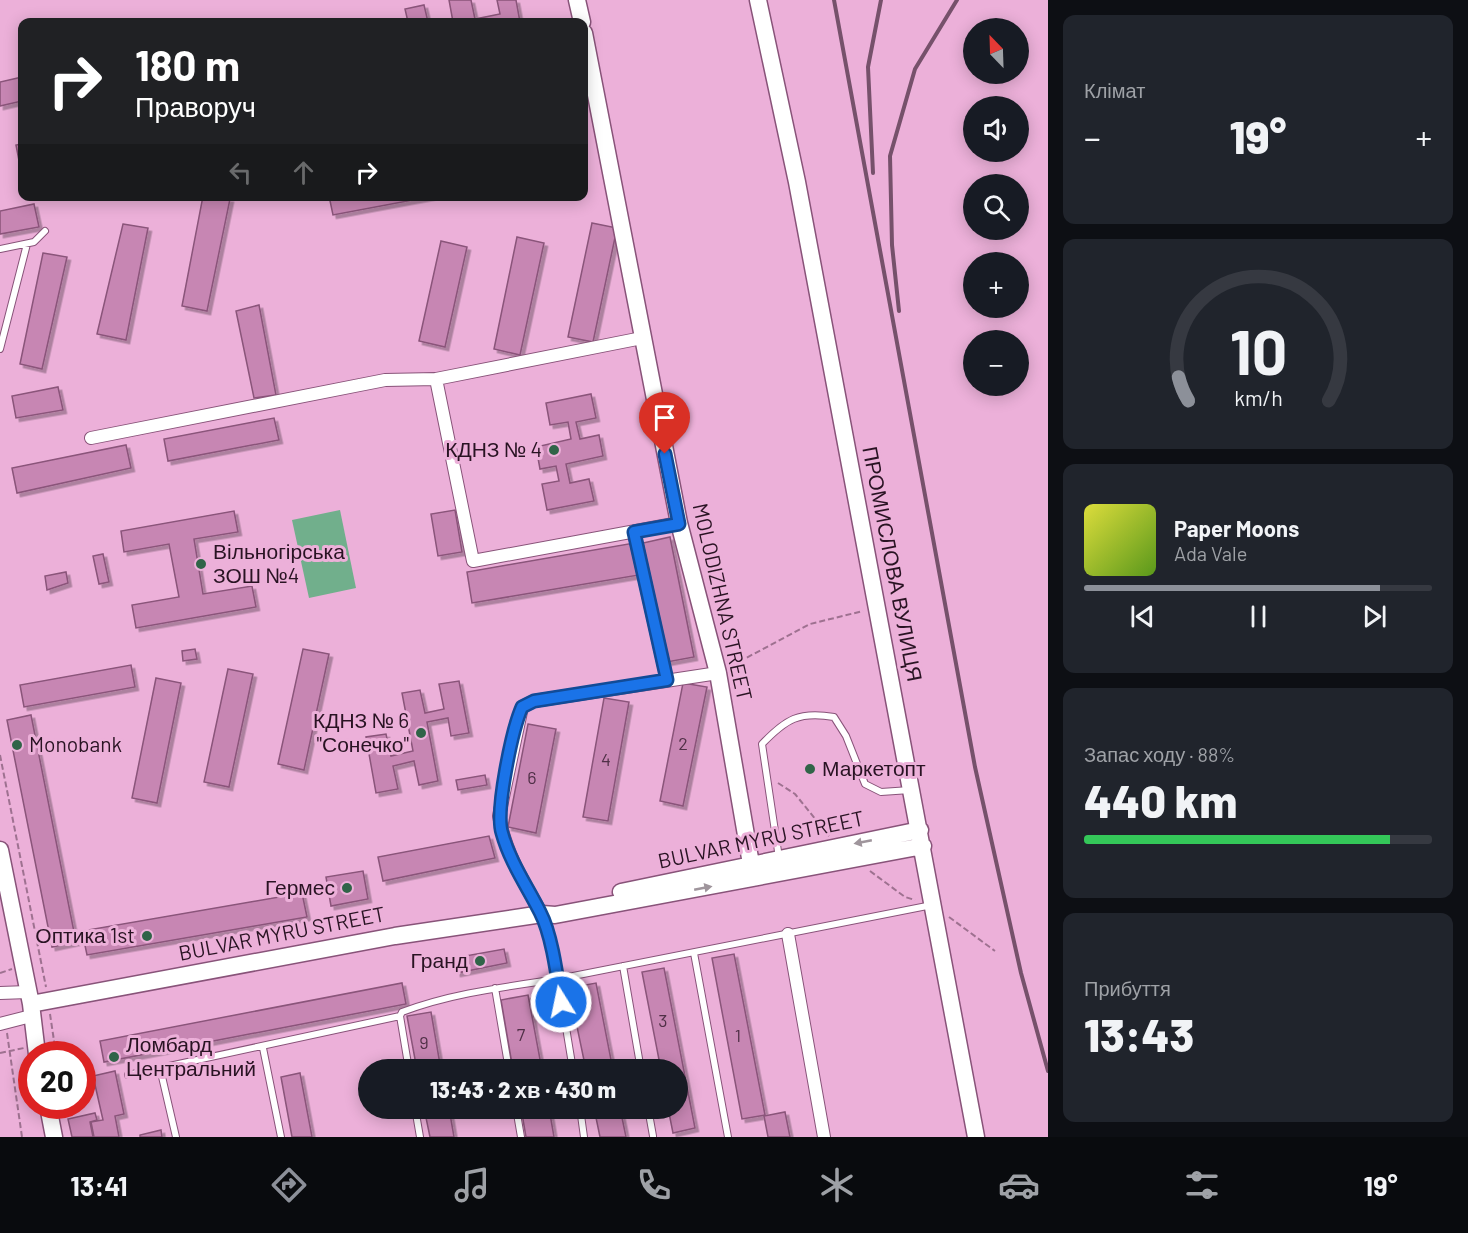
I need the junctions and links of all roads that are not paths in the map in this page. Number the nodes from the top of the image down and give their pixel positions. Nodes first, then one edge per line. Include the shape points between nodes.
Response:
1 (577, 0) edge
2 (758, 0) edge
3 (581, 18) edge
4 (588, 54) edge
5 (45, 231) dead end
6 (27, 244) junction
7 (0, 249) edge
8 (642, 338) junction
9 (0, 349) edge
10 (436, 379) junction
11 (91, 438) dead end
12 (679, 524) junction
13 (634, 532) junction
14 (718, 673) junction
15 (667, 680) junction
16 (912, 789) junction
17 (921, 838) junction
18 (0, 850) edge
19 (780, 859) junction
20 (752, 864) junction
21 (933, 904) junction
22 (542, 914) junction
23 (788, 934) junction
24 (694, 953) junction
25 (623, 966) junction
26 (558, 979) junction
27 (495, 988) junction
28 (0, 993) edge
29 (30, 1004) junction
30 (400, 1016) junction
31 (2, 1023) edge
32 (36, 1041) edge
33 (263, 1048) junction
34 (407, 1059) edge
35 (507, 1059) edge
36 (571, 1059) edge
37 (639, 1059) edge
38 (160, 1068) junction
39 (128, 1075) dead end
40 (51, 1119) edge
41 (417, 1119) edge
42 (518, 1119) edge
43 (582, 1119) edge
44 (650, 1119) edge
45 (653, 1136) edge
46 (54, 1137) edge
47 (176, 1137) edge
48 (281, 1137) edge
49 (420, 1137) edge
50 (521, 1137) edge
51 (584, 1137) edge
52 (728, 1137) edge
53 (824, 1137) edge
54 (976, 1137) edge

1 - 3 street
2 - 16 street, ПРОМИСЛОВА ВУЛИЦЯ via 799,193
4 - 8 street, MOLODIZHNA STREET
5 - 6 lane via 38,240
6 - 7 lane
6 - 9 lane
8 - 10 street
8 - 12 street, MOLODIZHNA STREET
10 - 11 street via 385,380
10 - 13 street via 473,561
12 - 13 street
12 - 14 street, MOLODIZHNA STREET
13 - 15 street
14 - 15 street
14 - 20 street, MOLODIZHNA STREET
15 - 22 street via 534,701 522,707 499,816 515,866
16 - 17 street, ПРОМИСЛОВА ВУЛИЦЯ
16 - 19 lane via 881,792 865,784 834,717 814,714 783,722 762,744
17 -> 19 street, BULVAR MYRU STREET
17 - 21 street, ПРОМИСЛОВА ВУЛИЦЯ
22 -> 17 street, BULVAR MYRU STREET via 555,915
18 - 29 street
19 - 20 street, BULVAR MYRU STREET
20 - 22 street, BULVAR MYRU STREET via 554,906
21 - 23 lane
21 - 54 street, ПРОМИСЛОВА ВУЛИЦЯ
22 - 26 lane
22 - 29 street, BULVAR MYRU STREET via 395,936
23 - 24 lane
23 - 53 street
24 - 25 lane
24 - 52 lane
25 - 26 lane
25 - 37 lane
26 - 27 lane
26 - 36 lane
27 - 30 lane via 422,1004
27 - 35 lane
28 - 29 street, BULVAR MYRU STREET
29 - 31 street, BULVAR MYRU STREET
29 - 32 street
30 - 33 lane
30 - 34 lane
33 - 38 lane
33 - 48 lane
38 - 39 lane
38 - 47 lane
40 - 46 street
41 - 49 lane
42 - 50 lane
43 - 51 lane
44 - 45 lane

